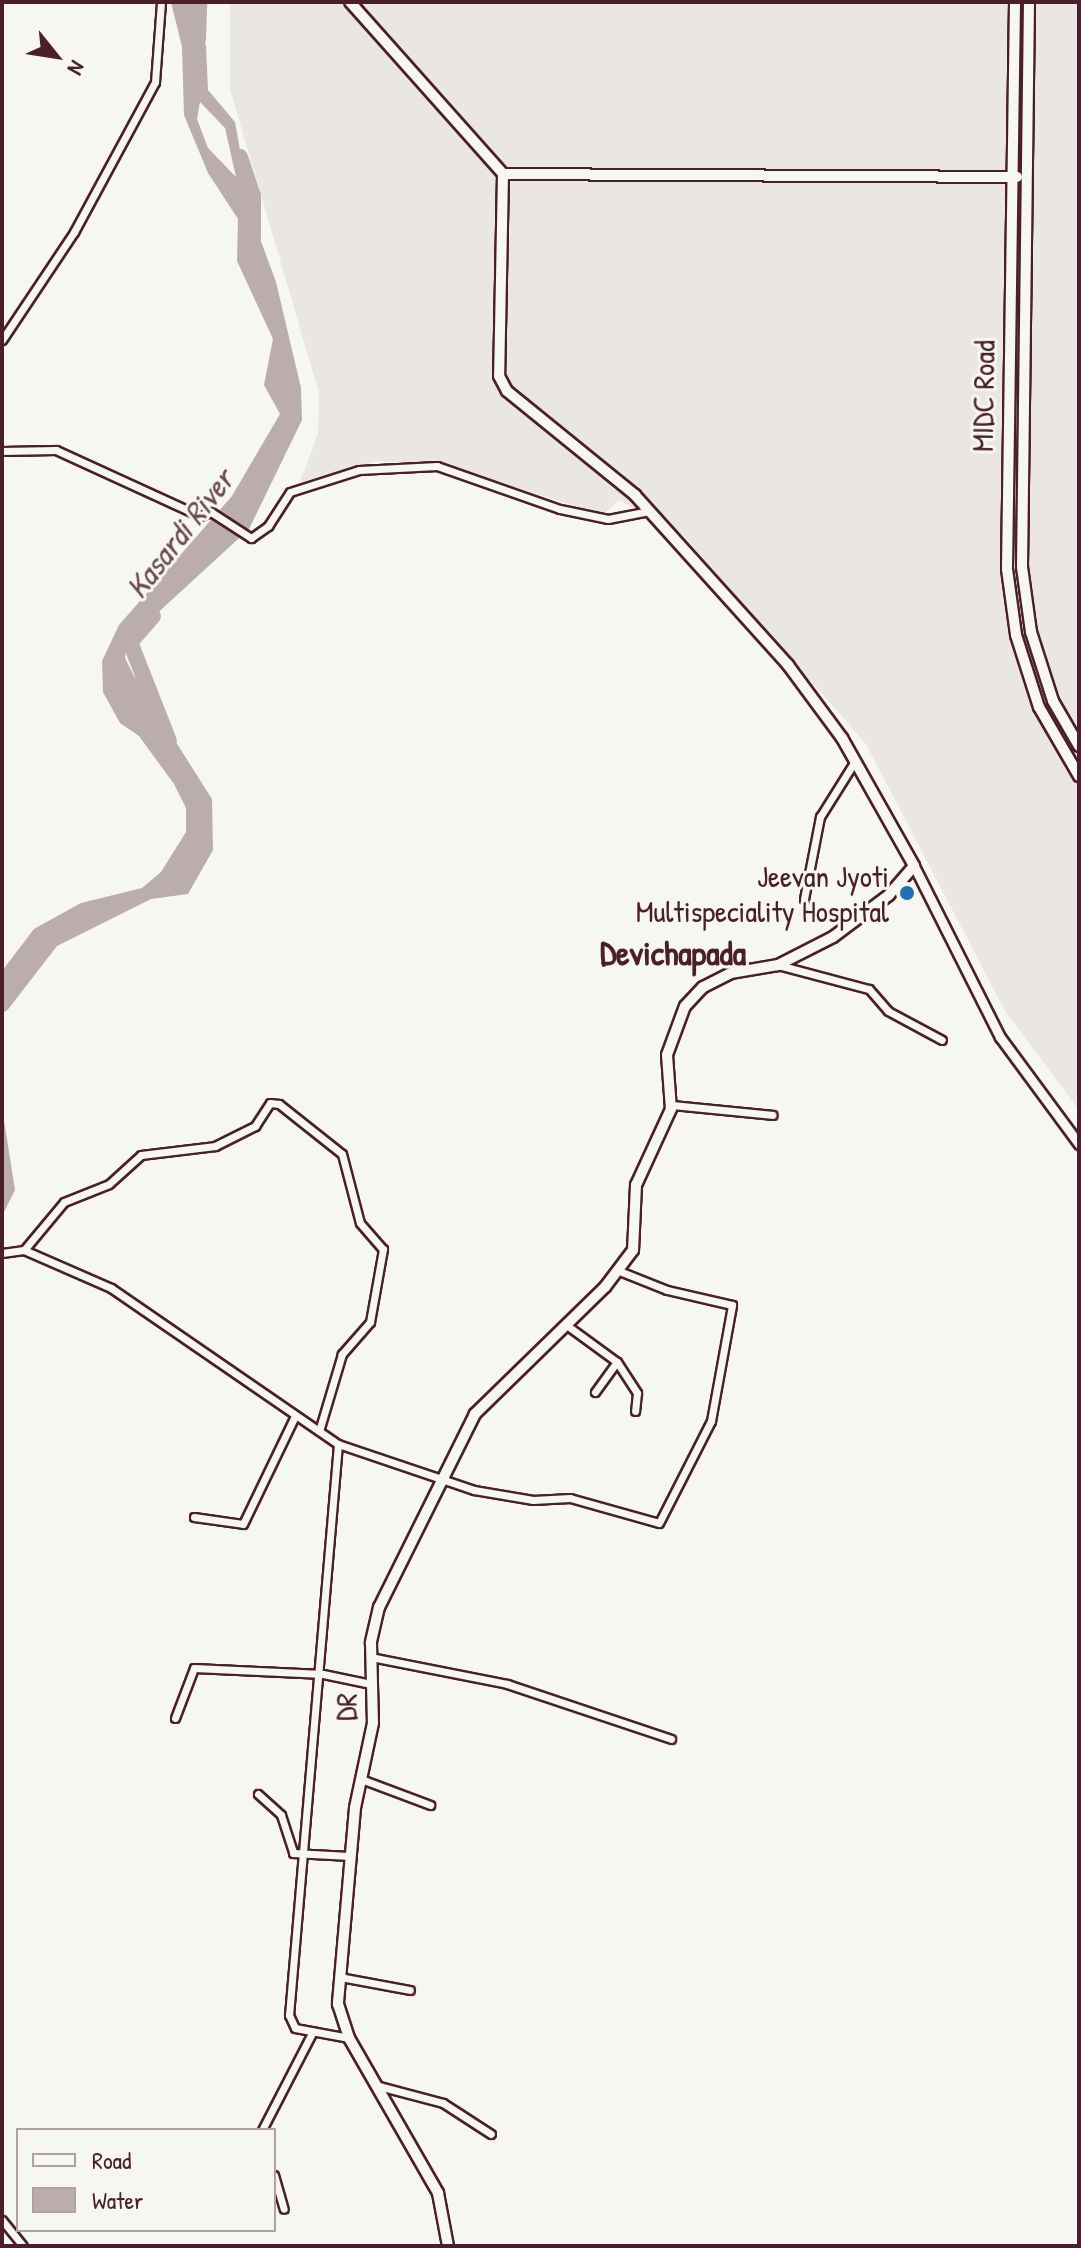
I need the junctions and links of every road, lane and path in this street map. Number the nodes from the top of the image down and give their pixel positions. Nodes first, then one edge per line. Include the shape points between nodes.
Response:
1 (161, 2) edge
2 (350, 2) edge
3 (1015, 2) edge
4 (1029, 2) edge
5 (503, 174) junction
6 (1011, 177) junction
7 (1025, 177) junction
8 (2, 340) edge
9 (2, 451) edge
10 (649, 511) junction
11 (1079, 746) edge
12 (855, 761) junction
13 (1079, 776) edge
14 (914, 866) junction
15 (804, 899) dead end
16 (778, 965) junction
17 (942, 1040) dead end
18 (673, 1105) junction
19 (773, 1115) dead end
20 (1079, 1144) edge
21 (24, 1250) junction
22 (2, 1253) edge
23 (619, 1271) junction
24 (565, 1324) junction
25 (617, 1362) junction
26 (595, 1392) dead end
27 (635, 1411) dead end
28 (295, 1416) junction
29 (319, 1431) junction
30 (338, 1444) junction
31 (444, 1476) junction
32 (194, 1517) dead end
33 (371, 1657) junction
34 (323, 1674) junction
35 (371, 1684) junction
36 (175, 1718) dead end
37 (671, 1739) dead end
38 (361, 1779) junction
39 (258, 1794) dead end
40 (430, 1805) dead end
41 (305, 1856) junction
42 (350, 1856) junction
43 (340, 1977) junction
44 (410, 1990) dead end
45 (313, 2031) junction
46 (349, 2038) junction
47 (375, 2085) junction
48 (263, 2128) edge
49 (491, 2134) dead end
50 (276, 2182) edge
51 (284, 2209) dead end
52 (2, 2220) edge
53 (23, 2246) edge
54 (448, 2246) edge

1 - 8 street via 155,82 74,232
2 - 5 main road
3 - 6 main road, MIDC Road
4 - 7 main road, MIDC Road
5 - 6 main road
5 - 10 main road via 499,376 507,391
6 - 7 main road
6 - 13 main road, MIDC Road via 1007,569 1016,635 1039,707
7 - 11 main road, MIDC Road via 1022,567 1040,660
9 - 10 street via 56,450 200,516 211,512 251,538 268,526 290,492 359,470 437,466 584,514 608,519
10 - 12 main road via 788,665
12 - 14 main road
12 - 15 street via 820,817
14 - 16 main road via 860,917
14 - 20 street via 1000,1037
16 - 17 street via 869,989 888,1011
16 - 18 main road via 731,973 703,987 685,1006 667,1055
18 - 19 street
18 - 23 main road, DR via 636,1185 633,1250
21 - 22 street
21 - 28 street via 111,1288
21 - 29 street via 64,1202 109,1184 141,1155 215,1146 255,1126 270,1103 279,1104 342,1154 360,1223 383,1249 370,1322 342,1354
23 - 24 main road, DR
23 - 31 street via 667,1290 732,1305 712,1417 663,1521 653,1524 570,1498 474,1490
24 - 25 street
24 - 31 main road, DR via 490,1394
25 - 26 street
25 - 27 street via 637,1393
28 - 29 street
28 - 32 street via 245,1521
29 - 30 street
30 - 31 street
30 - 34 street
31 - 33 main road, DR via 379,1607
33 - 35 main road, DR
33 - 37 street via 507,1684
34 - 35 street
34 - 36 street via 194,1668
34 - 41 street
35 - 38 main road, DR via 373,1723
38 - 40 street
38 - 42 main road, DR
39 - 41 street via 281,1815 293,1853
41 - 42 street
41 - 45 street via 289,2015 292,2026
42 - 43 main road, DR
43 - 44 street
43 - 46 main road, DR via 338,2004
45 - 46 street
45 - 48 street
46 - 47 main road, DR
47 - 49 street via 443,2103
47 - 54 main road, DR via 438,2193
50 - 51 street
52 - 53 street

